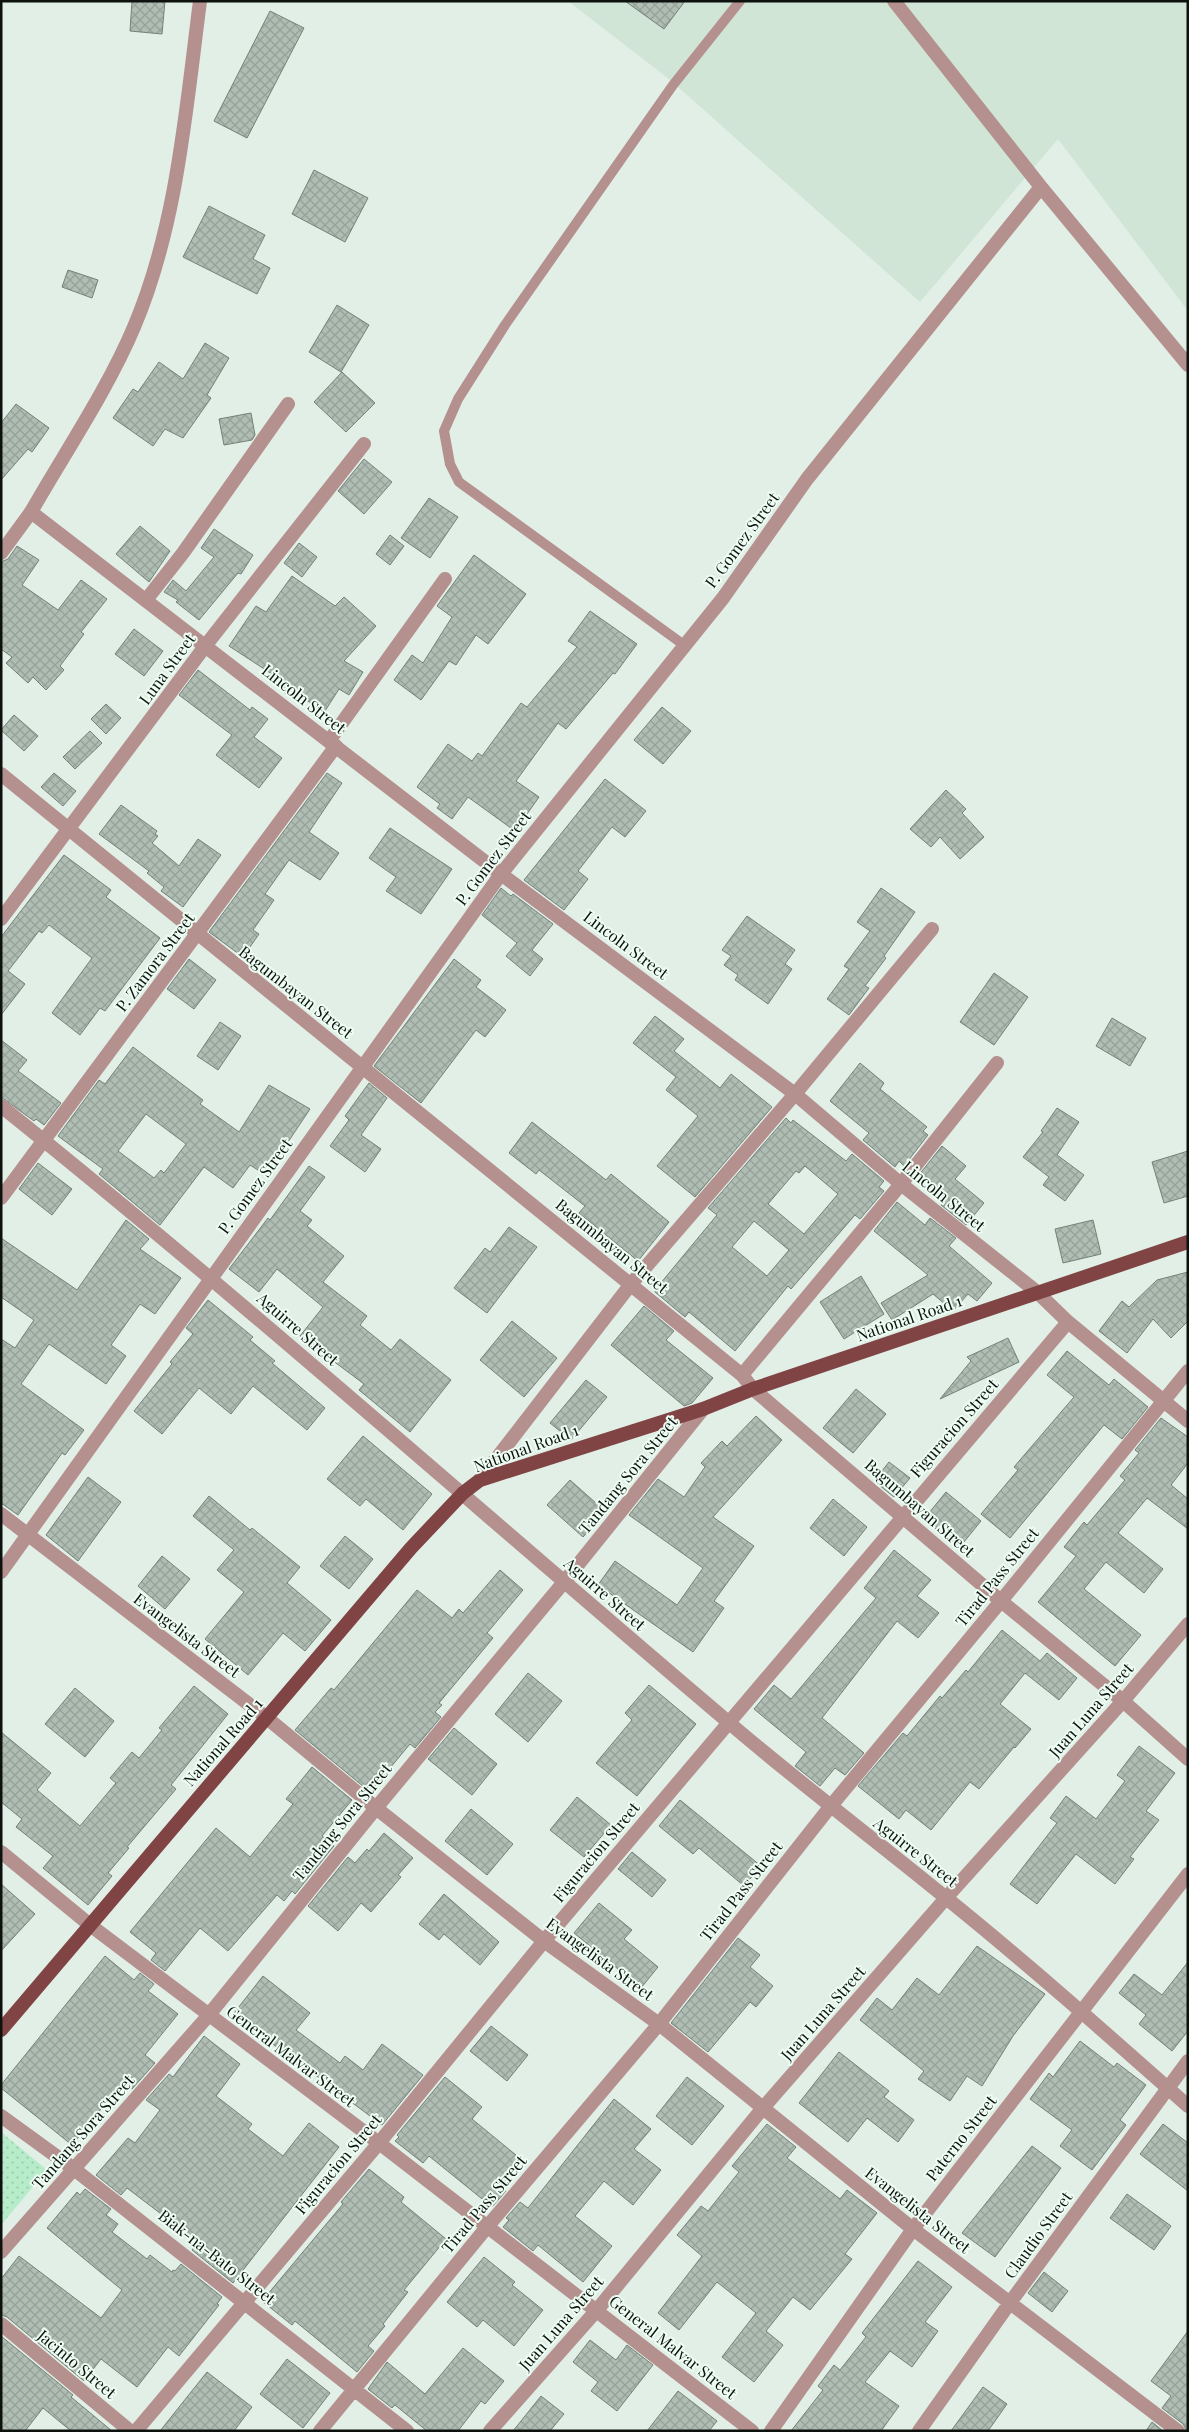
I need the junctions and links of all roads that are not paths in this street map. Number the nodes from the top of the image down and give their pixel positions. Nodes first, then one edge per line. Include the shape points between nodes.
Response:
1 (200, 1) edge
2 (740, 1) edge
3 (894, 1) edge
4 (1041, 187) junction
5 (1188, 365) edge
6 (288, 404) dead end
7 (364, 444) dead end
8 (31, 512) junction
9 (1, 553) edge
10 (444, 579) dead end
11 (146, 600) junction
12 (206, 645) junction
13 (684, 646) junction
14 (333, 744) junction
15 (1, 774) edge
16 (70, 830) junction
17 (501, 874) junction
18 (1, 919) edge
19 (932, 928) dead end
20 (196, 935) junction
21 (997, 1063) dead end
22 (362, 1066) junction
23 (794, 1094) junction
24 (1, 1106) edge
25 (44, 1140) junction
26 (901, 1184) junction
27 (1, 1198) edge
28 (1188, 1242) edge
29 (211, 1277) junction
30 (631, 1284) junction
31 (1037, 1292) junction
32 (1068, 1322) junction
33 (1188, 1371) edge
34 (742, 1375) junction
35 (753, 1389) junction
36 (1162, 1401) junction
37 (703, 1409) junction
38 (1188, 1421) edge
39 (480, 1480) junction
40 (463, 1494) junction
41 (1, 1514) edge
42 (902, 1516) junction
43 (27, 1534) junction
44 (1, 1572) edge
45 (564, 1582) junction
46 (1001, 1601) junction
47 (1188, 1624) edge
48 (1123, 1700) junction
49 (267, 1718) junction
50 (728, 1722) junction
51 (1188, 1759) edge
52 (830, 1807) junction
53 (376, 1808) junction
54 (1, 1852) edge
55 (1188, 1874) edge
56 (946, 1898) junction
57 (90, 1925) junction
58 (544, 1941) junction
59 (1081, 2012) junction
60 (208, 2016) junction
61 (660, 2024) junction
62 (1, 2030) edge
63 (1188, 2062) edge
64 (1167, 2088) junction
65 (1188, 2106) edge
66 (763, 2108) junction
67 (1, 2116) edge
68 (379, 2143) junction
69 (74, 2169) junction
70 (487, 2227) junction
71 (913, 2230) junction
72 (1, 2252) edge
73 (245, 2302) junction
74 (1009, 2304) junction
75 (597, 2310) junction
76 (1, 2324) edge
77 (354, 2387) junction
78 (130, 2431) edge
79 (136, 2431) edge
80 (320, 2431) edge
81 (407, 2431) edge
82 (490, 2431) edge
83 (752, 2431) edge
84 (771, 2431) edge
85 (919, 2431) edge
86 (1178, 2431) edge

1 - 8 street via 178,173 152,279 130,336
2 - 13 lane via 673,85 505,325 458,399 444,431 450,464 459,482
3 - 4 street
4 - 5 street
4 - 13 street, P. Gomez Street via 807,479 723,598
6 - 11 street
7 - 12 street, Luna Street
8 - 9 street
8 - 11 street, Lincoln Street
10 - 14 street, P. Zamora Street
11 - 12 street, Lincoln Street
12 - 14 street, Lincoln Street
12 - 16 street, Luna Street
13 - 17 street, P. Gomez Street
14 - 17 street, Lincoln Street
14 - 20 street, P. Zamora Street
15 - 16 street, Bagumbayan Street
16 - 18 street, Luna Street
16 - 20 street, Bagumbayan Street
17 - 22 street, P. Gomez Street
17 - 23 street, Lincoln Street
19 - 23 street
20 - 22 street, Bagumbayan Street
20 - 25 street, P. Zamora Street
21 - 26 street
22 - 29 street, P. Gomez Street
22 - 30 street, Bagumbayan Street
23 - 26 street, Lincoln Street
23 - 30 street
24 - 25 street, Aguirre Street
25 - 27 street, P. Zamora Street
25 - 29 street, Aguirre Street
26 - 31 street, Lincoln Street
26 - 34 street
28 - 31 main road, National Road 1
29 - 40 street, Aguirre Street
29 - 43 street, P. Gomez Street
30 - 34 street, Bagumbayan Street
30 - 39 street
31 - 32 street, Lincoln Street
31 - 35 main road, National Road 1
32 - 36 street, Lincoln Street
32 - 42 street, Figuracion Street
33 - 36 street, Tirad Pass Street
34 - 35 street, Bagumbayan Street
35 - 37 main road, National Road 1
35 - 42 street, Bagumbayan Street
36 - 38 street, Lincoln Street
36 - 46 street, Tirad Pass Street
37 - 39 main road, National Road 1
37 - 45 street, Tandang Sora Street
39 - 40 main road, National Road 1
40 - 45 street, Aguirre Street
40 - 49 main road, National Road 1 via 411,1548
41 - 43 street, Evangelista Street
42 - 46 street, Bagumbayan Street
42 - 50 street, Figuracion Street
43 - 44 street, P. Gomez Street
43 - 49 street, Evangelista Street
45 - 50 street, Aguirre Street
45 - 53 street, Tandang Sora Street
46 - 48 street, Bagumbayan Street
46 - 52 street, Tirad Pass Street
47 - 48 street, Juan Luna Street
48 - 51 street, Bagumbayan Street
48 - 56 street, Juan Luna Street
49 - 53 street, Evangelista Street
49 - 57 main road, National Road 1
50 - 52 street, Aguirre Street
50 - 58 street, Figuracion Street
52 - 56 street, Aguirre Street
52 - 61 street, Tirad Pass Street
53 - 58 street, Evangelista Street
53 - 60 street, Tandang Sora Street
54 - 57 street, General Malvar Street
55 - 59 street, Paterno Street
56 - 59 street, Aguirre Street
56 - 66 street, Juan Luna Street
57 - 60 street, General Malvar Street
57 - 62 main road, National Road 1
58 - 61 street, Evangelista Street
58 - 68 street, Figuracion Street
59 - 64 street, Aguirre Street
59 - 71 street, Paterno Street
60 - 68 street, General Malvar Street
60 - 69 street, Tandang Sora Street
61 - 66 street, Evangelista Street
61 - 70 street, Tirad Pass Street
63 - 64 street, Claudio Street
64 - 65 street, Aguirre Street
64 - 74 street, Claudio Street
66 - 71 street, Evangelista Street
66 - 75 street, Juan Luna Street
67 - 69 street, Biak-na-Bato Street
68 - 70 street, General Malvar Street
68 - 73 street, Figuracion Street
69 - 72 street, Tandang Sora Street
69 - 73 street, Biak-na-Bato Street
70 - 75 street, General Malvar Street
70 - 77 street, Tirad Pass Street
71 - 74 street, Evangelista Street
71 - 84 street, Paterno Street
73 - 77 street, Biak-na-Bato Street
73 - 79 street, Figuracion Street
74 - 85 street, Claudio Street
74 - 86 street, Evangelista Street
75 - 82 street, Juan Luna Street
75 - 83 street, General Malvar Street
76 - 78 street, Jacinto Street
77 - 80 street, Tirad Pass Street
77 - 81 street, Biak-na-Bato Street

